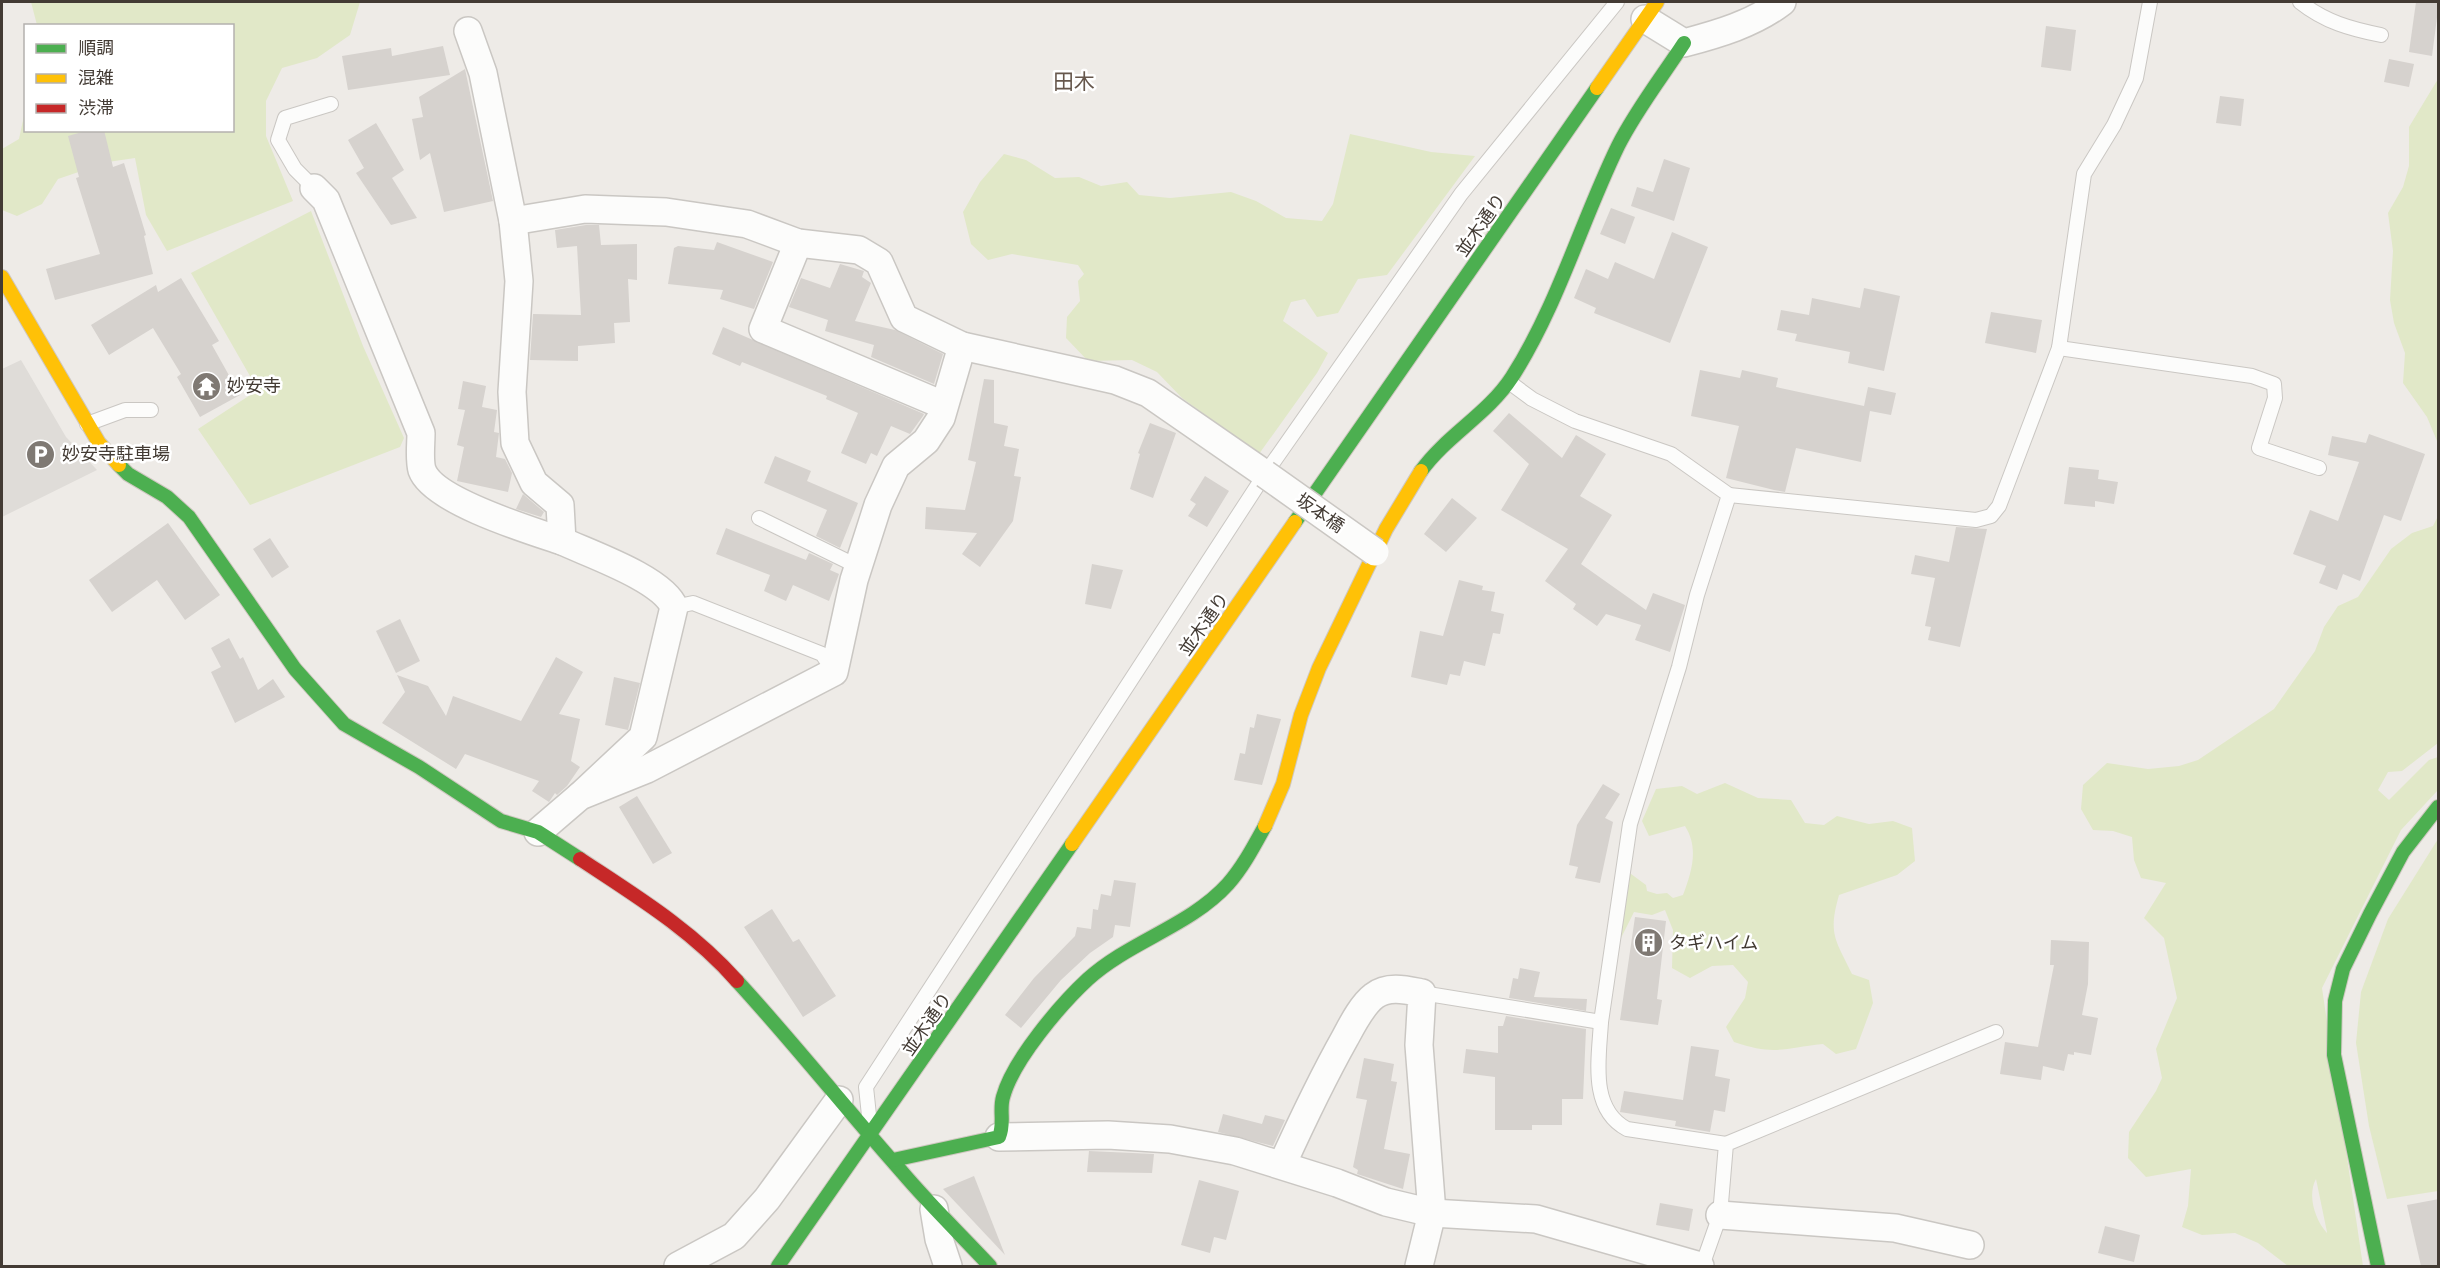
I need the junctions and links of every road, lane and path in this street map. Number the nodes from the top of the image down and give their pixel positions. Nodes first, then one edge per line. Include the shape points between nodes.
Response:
1 (1617, 2) edge
2 (1782, 2) edge
3 (2150, 2) edge
4 (2300, 2) edge
5 (1651, 10) edge
6 (468, 31) dead end
7 (2381, 35) dead end
8 (1684, 43) junction
9 (331, 104) dead end
10 (314, 188) joint
11 (513, 221) junction
12 (798, 243) junction
13 (2, 277) edge
14 (2, 312) edge
15 (23, 314) junction
16 (962, 346) junction
17 (2059, 348) junction
18 (1509, 382) junction
19 (943, 405) junction
20 (152, 410) dead end
21 (87, 424) junction
22 (2319, 468) dead end
23 (1265, 474) junction
24 (1729, 495) junction
25 (759, 518) dead end
26 (562, 541) junction
27 (1375, 552) junction
28 (859, 567) junction
29 (674, 607) junction
30 (834, 672) junction
31 (580, 796) junction
32 (2439, 807) edge
33 (538, 832) junction
34 (1422, 993) junction
35 (1601, 1022) junction
36 (1996, 1032) dead end
37 (839, 1100) junction
38 (871, 1136) junction
39 (999, 1137) junction
40 (1726, 1144) junction
41 (893, 1160) junction
42 (1282, 1165) junction
43 (934, 1209) junction
44 (1432, 1214) junction
45 (1720, 1215) junction
46 (1970, 1245) dead end
47 (678, 1266) edge
48 (778, 1266) edge
49 (948, 1266) edge
50 (990, 1266) edge
51 (1419, 1266) edge
52 (1701, 1266) edge
53 (2378, 1266) edge

1 - 23 lane via 1461,194
2 - 8 street via 1724,32
3 - 17 lane via 2136,78 2114,125 2084,174
4 - 7 lane via 2316,15 2347,28
5 - 8 street
5 - 38 street, 並木通り
6 - 11 street via 483,73
8 - 18 street via 1620,142 1538,332
9 - 10 lane via 285,118 278,140 295,169
10 - 26 street via 326,200 421,433 422,471 438,488 494,519
11 - 12 street, 坂本橋 via 585,209 666,212 747,224
11 - 26 street via 519,281 512,392 514,442 534,483 560,505
12 - 16 street, 坂本橋 via 859,250 879,262 904,318
12 - 19 street via 763,329
13 - 15 street
14 - 15 lane
15 - 21 street
16 - 19 street
16 - 23 street, 坂本橋 via 1115,380 1148,393
17 - 22 lane via 2252,376 2274,384 2275,399 2259,448
17 - 24 lane via 1999,506 1991,516 1976,520
18 - 24 lane via 1575,421 1671,454
18 - 27 street via 1480,414 1436,451
19 - 28 street via 926,441 896,466 878,505
20 - 21 lane via 125,410
21 - 33 street via 114,462 167,497 189,517 295,669 344,724 501,821
23 - 27 street, 坂本橋, bridge
23 - 38 lane via 866,1087
24 - 35 lane via 1630,824
25 - 28 lane
26 - 29 street via 640,577 670,597
27 - 39 street via 1314,680 1287,774 1266,824 1239,871 1201,908 1101,968 1070,998 1034,1043 1006,1090 1002,1098 1005,1127
28 - 30 street
29 - 30 lane via 693,603 822,654
29 - 31 street via 643,737
30 - 31 street via 647,769
31 - 33 street
32 - 53 street via 2403,852 2343,969 2335,1001 2334,1054
33 - 37 street via 667,916 721,963 813,1065
34 - 35 lane
34 - 42 street via 1399,989 1373,996 1315,1090
34 - 44 street via 1419,1045
35 - 40 lane via 1598,1076 1607,1113 1615,1123 1627,1129
36 - 40 lane
37 - 38 street
37 - 47 street via 767,1199 734,1236
38 - 41 street
38 - 48 street, 並木通り
39 - 41 street
39 - 42 street via 1108,1135 1170,1139 1235,1151
40 - 45 lane
41 - 43 street
42 - 44 street
43 - 49 street
43 - 50 street
44 - 51 street
44 - 52 street via 1536,1218
45 - 46 street via 1895,1228
45 - 52 lane

